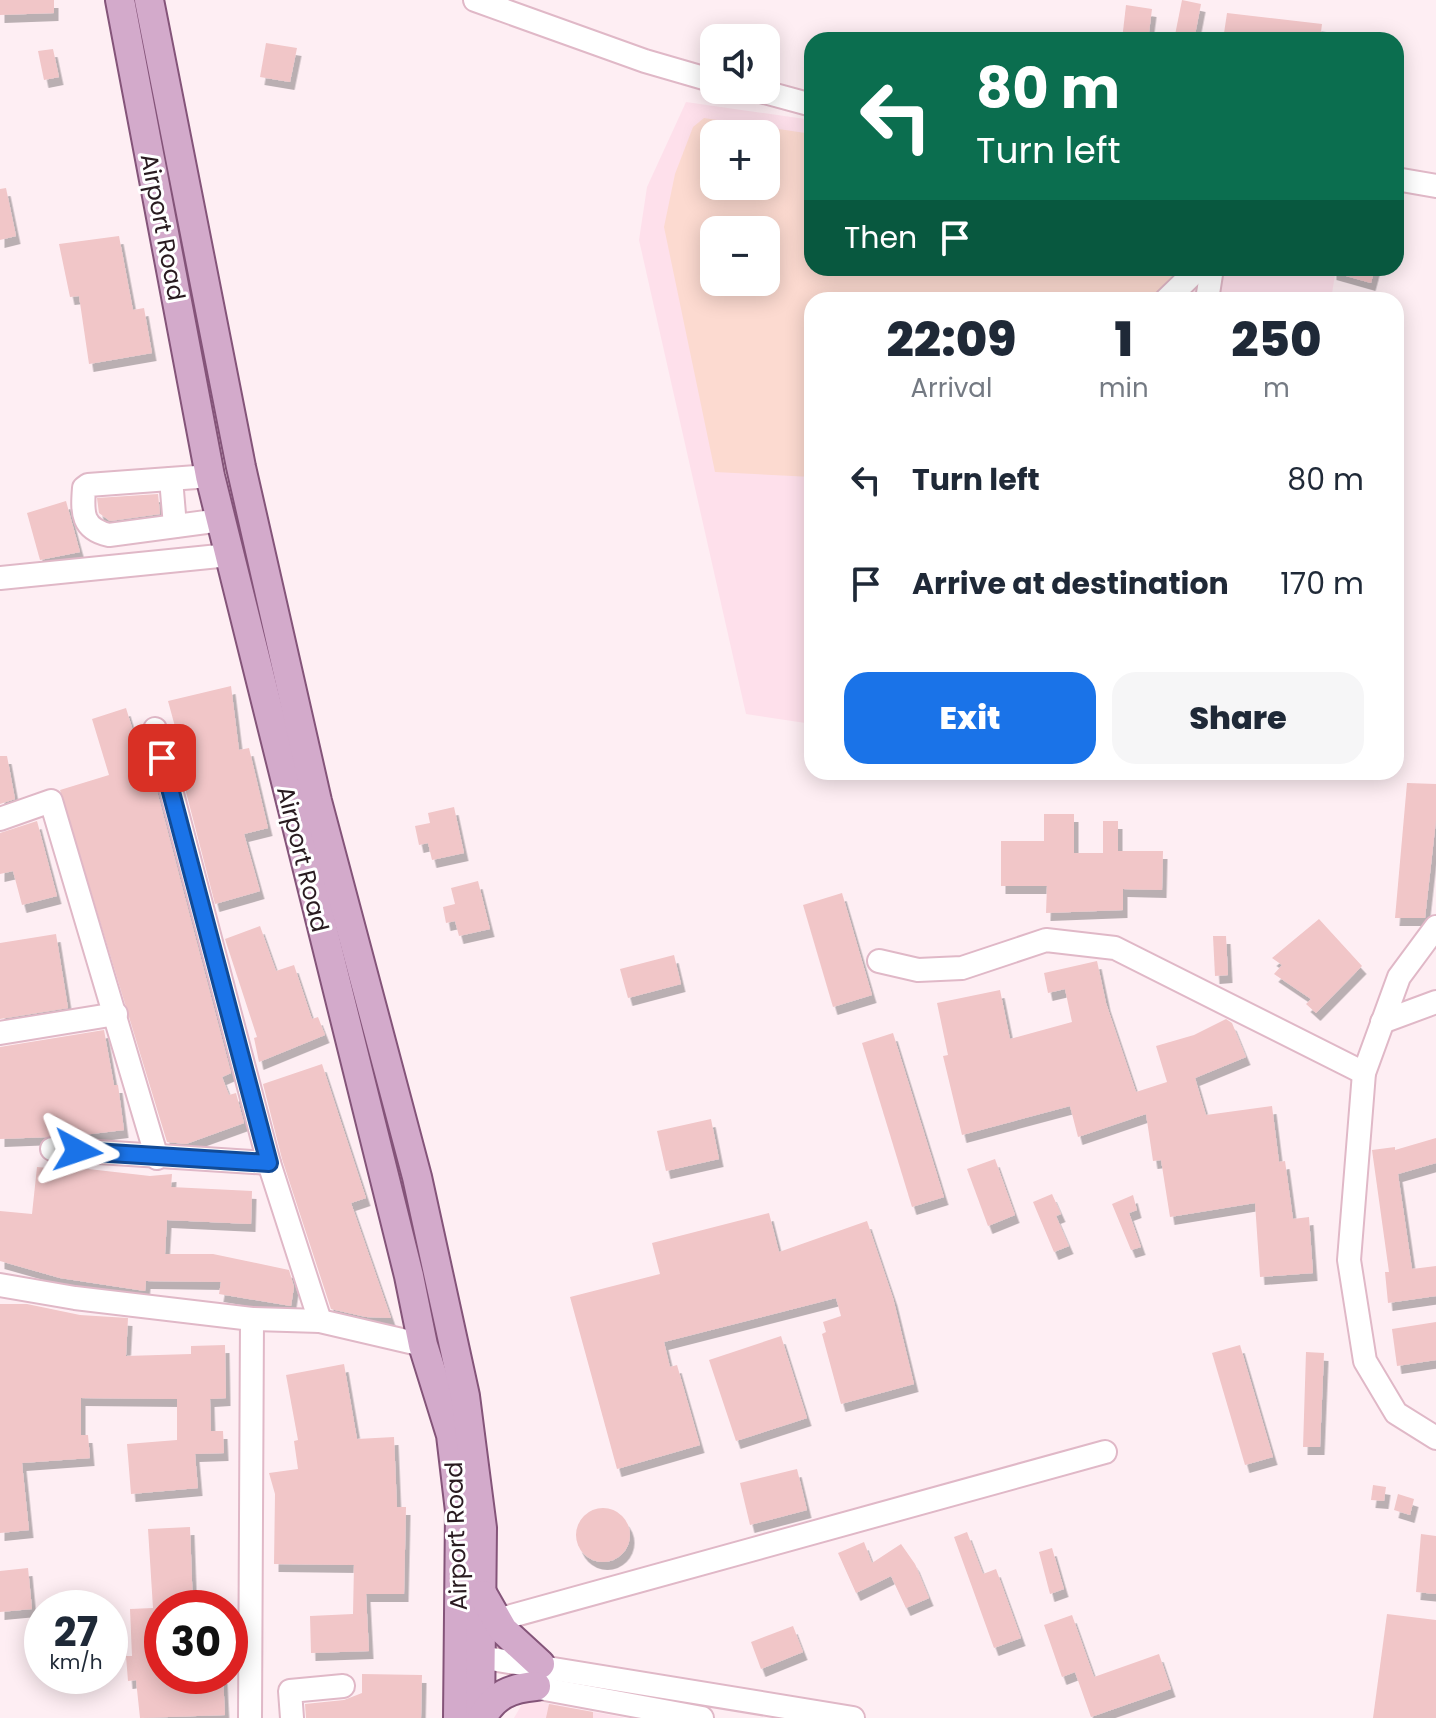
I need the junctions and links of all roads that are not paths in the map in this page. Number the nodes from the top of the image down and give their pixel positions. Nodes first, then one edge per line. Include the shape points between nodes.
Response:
1 (120, 0) edge
2 (149, 0) edge
3 (475, 0) edge
4 (700, 77) edge
5 (780, 96) edge
6 (804, 103) edge
7 (1404, 180) edge
8 (1436, 186) edge
9 (1191, 276) edge
10 (1174, 292) edge
11 (223, 374) junction
12 (192, 383) junction
13 (210, 476) junction
14 (171, 479) junction
15 (221, 520) junction
16 (175, 526) junction
17 (229, 555) junction
18 (0, 578) edge
19 (155, 729) dead end
20 (0, 819) edge
21 (1436, 927) edge
22 (879, 961) dead end
23 (1436, 1002) edge
24 (116, 1014) junction
25 (1382, 1022) junction
26 (0, 1033) edge
27 (1364, 1073) junction
28 (52, 1149) dead end
29 (157, 1158) junction
30 (269, 1163) junction
31 (0, 1285) edge
32 (252, 1319) junction
33 (320, 1321) junction
34 (423, 1345) junction
35 (1436, 1438) edge
36 (1105, 1452) dead end
37 (482, 1593) junction
38 (497, 1620) junction
39 (470, 1668) junction
40 (538, 1675) junction
41 (343, 1686) dead end
42 (250, 1718) edge
43 (292, 1718) edge
44 (458, 1718) edge
45 (481, 1718) edge
46 (702, 1718) edge
47 (853, 1718) edge

1 - 12 main road, Airport Road
2 - 11 main road, Airport Road
3 - 4 street
5 - 6 street
7 - 8 street
9 - 10 street
11 - 12 main road
11 - 37 main road, Airport Road via 317,801 447,1307 477,1470
12 - 13 main road, Airport Road
13 - 14 street
13 - 15 main road, Airport Road
14 - 16 street
14 - 16 street via 88,485 83,503 92,531 109,535
15 - 16 street
15 - 17 main road, Airport Road
17 - 18 street
17 - 34 main road, Airport Road
19 - 30 street
20 - 24 street via 51,801
21 - 25 street via 1399,977
22 - 27 street via 918,970 962,968 1046,940 1115,948
23 - 25 street
24 - 26 street
24 - 29 street
25 - 27 street
27 - 35 street via 1349,1260 1365,1361 1396,1413
28 - 29 street
29 - 30 street
30 - 33 street
31 - 32 street
32 - 33 street
32 - 42 street
33 - 34 street
34 - 39 main road, Airport Road via 451,1435
36 - 38 street
37 - 38 main road
37 - 39 main road, Airport Road
38 - 40 main road
39 - 40 street
39 - 44 main road, Airport Road
39 - 45 main road, Airport Road
40 - 45 main road via 494,1700
40 - 46 street
40 - 47 street
41 - 43 street via 290,1691

